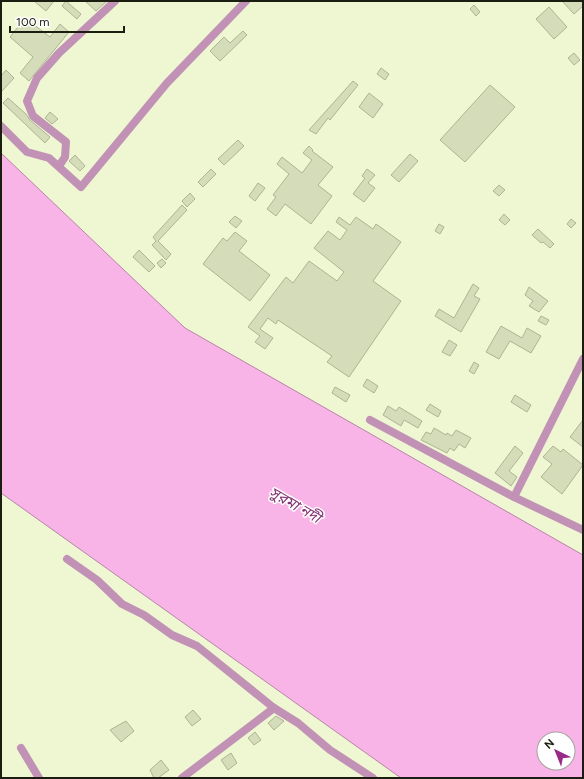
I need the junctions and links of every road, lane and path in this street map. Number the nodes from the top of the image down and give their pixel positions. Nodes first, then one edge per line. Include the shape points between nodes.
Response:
1 (115, 1) edge
2 (246, 1) edge
3 (1, 126) edge
4 (58, 166) junction
5 (583, 359) edge
6 (370, 420) dead end
7 (514, 497) junction
8 (583, 530) edge
9 (67, 559) dead end
10 (274, 708) junction
11 (21, 748) dead end
12 (39, 778) edge
13 (182, 778) edge
14 (373, 778) edge

1 - 4 street via 37,78 27,102 33,116 66,142 65,156
2 - 4 street via 167,83 81,186
3 - 4 street via 27,152 49,158
5 - 7 street
6 - 7 street
7 - 8 street
9 - 10 street via 97,580 122,604 144,615 172,635 197,646
10 - 13 street
10 - 14 street
11 - 12 street

